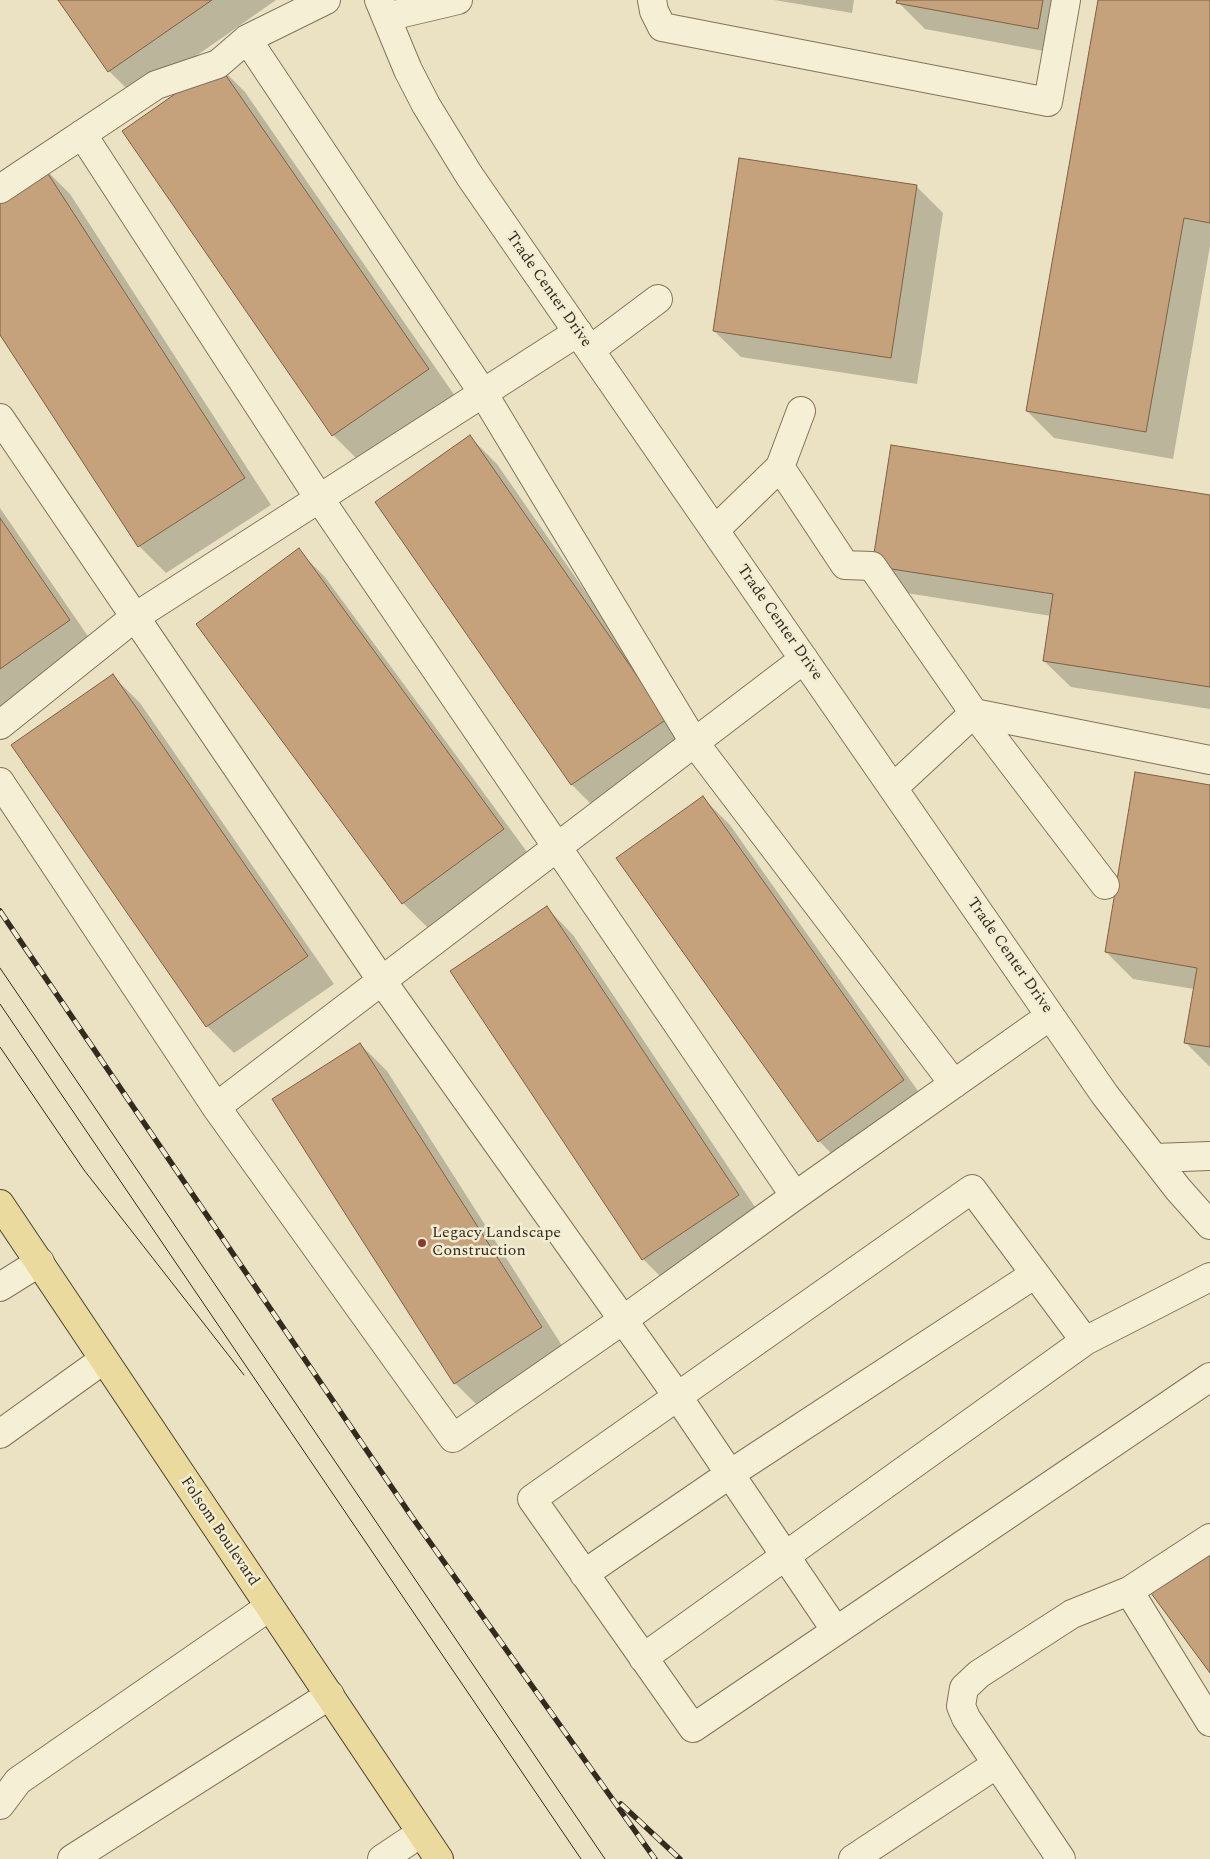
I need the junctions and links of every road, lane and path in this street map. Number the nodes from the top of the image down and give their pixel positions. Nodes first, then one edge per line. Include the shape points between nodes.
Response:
1 (326, 0) edge
2 (458, 0) edge
3 (652, 0) edge
4 (1066, 0) edge
5 (383, 8) edge
6 (247, 39) junction
7 (82, 134) junction
8 (0, 189) edge
9 (658, 299) dead end
10 (584, 341) junction
11 (483, 393) junction
12 (801, 411) dead end
13 (0, 418) edge
14 (780, 467) junction
15 (319, 498) junction
16 (715, 530) junction
17 (135, 617) junction
18 (804, 659) junction
19 (974, 713) junction
20 (0, 725) edge
21 (694, 742) junction
22 (1210, 760) edge
23 (0, 782) edge
24 (893, 788) junction
25 (558, 846) junction
26 (1105, 885) dead end
27 (382, 981) junction
28 (1050, 1016) junction
29 (954, 1084) junction
30 (216, 1107) junction
31 (1210, 1156) edge
32 (1154, 1158) junction
33 (795, 1196) junction
34 (0, 1204) edge
35 (1210, 1225) edge
36 (40, 1262) junction
37 (1035, 1274) junction
38 (1210, 1277) edge
39 (0, 1287) edge
40 (623, 1320) junction
41 (1085, 1341) junction
42 (103, 1360) junction
43 (1210, 1377) edge
44 (678, 1397) junction
45 (0, 1434) edge
46 (730, 1474) junction
47 (1210, 1538) edge
48 (786, 1556) junction
49 (584, 1574) junction
50 (1129, 1592) junction
51 (269, 1607) junction
52 (836, 1631) junction
53 (643, 1658) junction
54 (330, 1695) junction
55 (1210, 1722) edge
56 (997, 1764) junction
57 (0, 1805) edge
58 (421, 1833) junction
59 (72, 1859) edge
60 (382, 1859) edge
61 (439, 1859) edge
62 (853, 1859) edge
63 (1061, 1859) edge

1 - 6 street
2 - 5 street
3 - 4 street via 662,27 1048,102
5 - 10 street, Trade Center Drive via 426,105 469,174
6 - 7 street via 218,64 156,85
6 - 11 street
7 - 8 street
7 - 15 street
9 - 10 street
10 - 11 street
10 - 16 street, Trade Center Drive
11 - 15 street
11 - 21 street
12 - 14 street
13 - 17 street
14 - 16 street
14 - 19 street via 845,565 872,566
15 - 17 street
15 - 25 street
16 - 18 street, Trade Center Drive
17 - 20 street
17 - 27 street
18 - 21 street
18 - 24 street, Trade Center Drive
19 - 22 street
19 - 24 street
19 - 26 street
21 - 25 street
21 - 29 street
23 - 30 street
24 - 28 street, Trade Center Drive
25 - 27 street
25 - 33 street
27 - 30 street
27 - 40 street
28 - 29 street
28 - 32 street, Trade Center Drive
29 - 33 street
30 - 40 street via 453,1438
31 - 32 street
32 - 35 street, Trade Center Drive
33 - 40 street
34 - 36 main road, Folsom Boulevard
36 - 39 street
36 - 42 main road, Folsom Boulevard
37 - 41 street
37 - 44 street via 972,1189
37 - 46 street
38 - 41 street
40 - 44 street
41 - 48 street
42 - 45 street
42 - 51 main road, Folsom Boulevard
43 - 52 street
44 - 46 street
44 - 49 street via 532,1499
46 - 48 street
46 - 49 street
47 - 50 street
48 - 52 street
48 - 53 street
49 - 53 street
50 - 55 street
50 - 56 street via 1072,1614 979,1674 964,1688 961,1706 966,1718
51 - 54 main road, Folsom Boulevard
51 - 57 street via 18,1781
52 - 53 street via 693,1728
54 - 58 main road, Folsom Boulevard
54 - 59 street
56 - 62 street
56 - 63 street
58 - 60 street
58 - 61 main road, Folsom Boulevard

